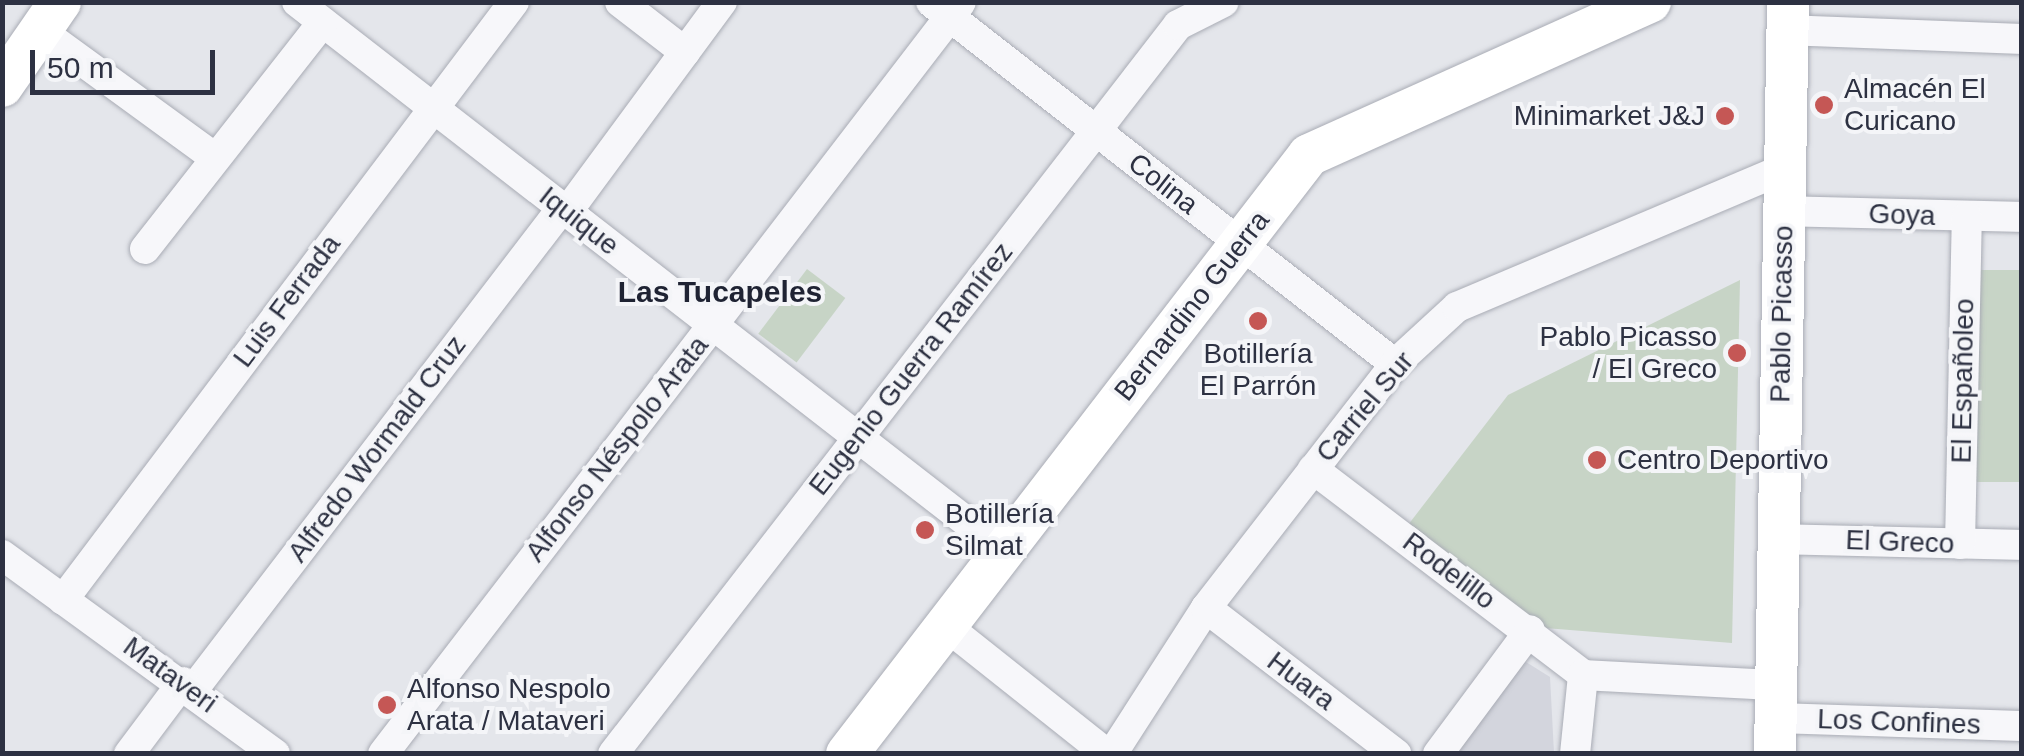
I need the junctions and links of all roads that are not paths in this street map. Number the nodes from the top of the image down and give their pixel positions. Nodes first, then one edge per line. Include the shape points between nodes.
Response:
1 (297, 2) edge
2 (514, 2) edge
3 (620, 2) edge
4 (722, 2) edge
5 (1224, 2) edge
6 (1650, 2) edge
7 (947, 7) edge
8 (50, 16) edge
9 (322, 22) junction
10 (1781, 22) edge
11 (2022, 39) edge
12 (685, 52) junction
13 (2, 86) edge
14 (432, 107) junction
15 (1095, 131) junction
16 (215, 158) junction
17 (1783, 190) junction
18 (565, 210) junction
19 (1967, 217) junction
20 (2022, 217) edge
21 (1240, 244) junction
22 (144, 250) dead end
23 (712, 325) junction
24 (1395, 364) junction
25 (858, 438) junction
26 (1313, 469) junction
27 (1778, 539) junction
28 (1960, 544) junction
29 (2022, 545) edge
30 (1003, 550) junction
31 (2, 556) edge
32 (62, 600) junction
33 (1206, 608) junction
34 (946, 626) junction
35 (1530, 630) junction
36 (1583, 675) junction
37 (188, 686) junction
38 (1776, 719) edge
39 (2022, 726) edge
40 (129, 754) edge
41 (274, 754) edge
42 (383, 754) edge
43 (612, 754) edge
44 (847, 754) edge
45 (1110, 754) edge
46 (1396, 754) edge
47 (1438, 754) edge
48 (1575, 754) edge

1 - 9 street, Iquique
2 - 14 street, Luis Ferrada
3 - 12 street
4 - 12 street, Alfredo Wormald Cruz
5 - 15 street, Eugenio Guerra Ramírez via 1178,25
6 - 21 street, Bernardino Guerra via 1309,155
7 - 15 street, Colina
7 - 23 street, Alfonso Néspolo Arata
8 - 13 street
8 - 16 street
9 - 14 street, Iquique
9 - 16 street
10 - 11 street
10 - 17 street, Pablo Picasso
12 - 18 street, Alfredo Wormald Cruz
14 - 18 street, Iquique
14 - 32 street, Luis Ferrada
15 - 21 street, Colina
15 - 25 street, Eugenio Guerra Ramírez
16 - 22 street
17 - 19 street, Goya
17 - 24 street, Carriel Sur via 1457,307
17 - 27 street, Pablo Picasso
18 - 23 street, Iquique
18 - 37 street, Alfredo Wormald Cruz
19 - 20 street, Goya
19 - 28 street, El Españoleo
21 - 24 street, Colina
21 - 30 street, Bernardino Guerra
23 - 25 street, Iquique
23 - 42 street, Alfonso Néspolo Arata
24 - 26 street, Carriel Sur
25 - 30 street, Iquique
25 - 43 street, Eugenio Guerra Ramírez
26 - 33 street, Carriel Sur
26 - 35 street, Rodelillo
27 - 28 street, El Greco
27 - 38 street, Pablo Picasso
28 - 29 street, El Greco
30 - 34 street, Bernardino Guerra
31 - 32 street, Mataveri
32 - 37 street, Mataveri
33 - 45 street, Carriel Sur
33 - 46 street, Huara
34 - 44 street, Bernardino Guerra
34 - 45 street
35 - 36 street, Rodelillo
35 - 47 street
36 - 38 street
36 - 48 street
37 - 40 street, Alfredo Wormald Cruz
37 - 41 street, Mataveri
38 - 39 street, Los Confines

